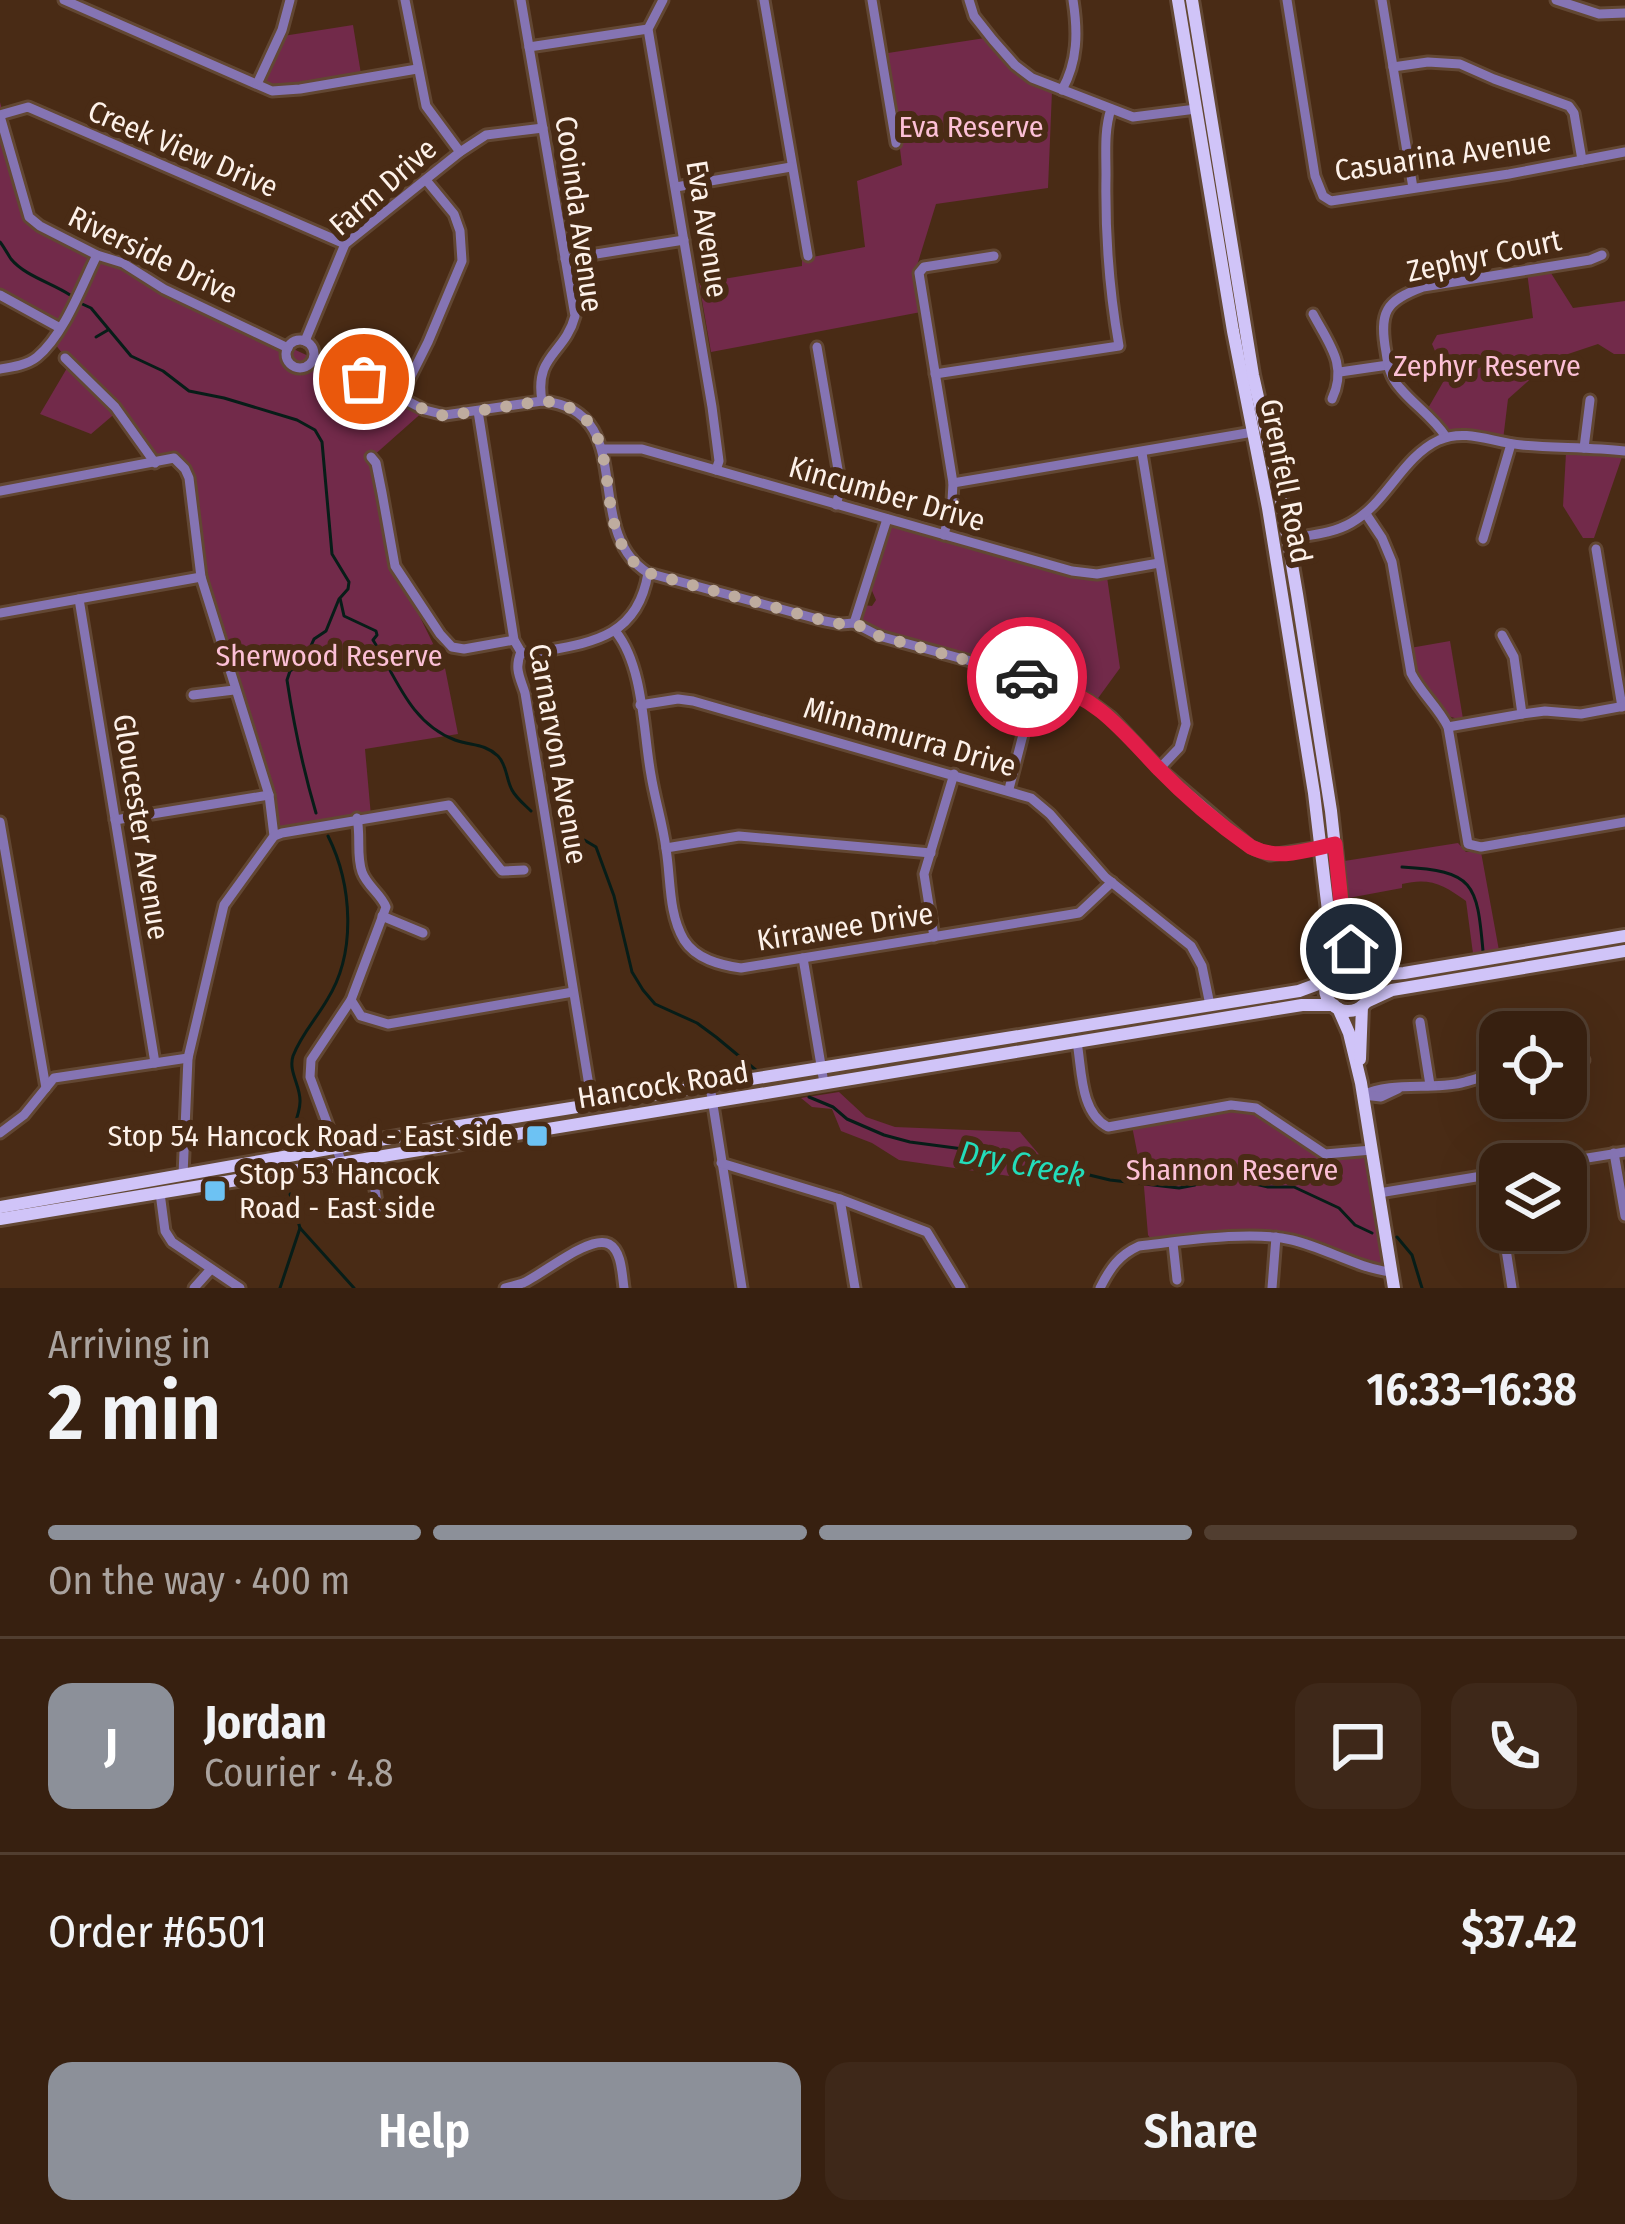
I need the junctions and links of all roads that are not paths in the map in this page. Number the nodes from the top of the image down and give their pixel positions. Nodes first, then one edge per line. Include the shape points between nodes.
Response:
1 (64, 0) edge
2 (290, 0) edge
3 (405, 0) edge
4 (521, 0) edge
5 (664, 0) edge
6 (764, 0) edge
7 (872, 0) edge
8 (969, 0) edge
9 (1073, 0) edge
10 (1178, 0) edge
11 (1192, 0) edge
12 (1287, 0) edge
13 (1382, 0) edge
14 (1556, 0) edge
15 (1625, 14) edge
16 (647, 28) junction
17 (529, 47) junction
18 (1393, 67) junction
19 (417, 69) junction
20 (257, 85) junction
21 (1062, 90) junction
22 (1203, 108) junction
23 (1111, 109) junction
24 (0, 115) edge
25 (543, 128) junction
26 (896, 143) dead end
27 (460, 152) junction
28 (1625, 152) edge
29 (1582, 160) junction
30 (791, 167) junction
31 (426, 180) junction
32 (676, 187) junction
33 (1413, 188) junction
34 (684, 240) junction
35 (345, 244) junction
36 (1602, 254) dead end
37 (97, 255) junction
38 (808, 256) dead end
39 (994, 256) dead end
40 (565, 259) junction
41 (0, 295) edge
42 (1313, 314) dead end
43 (60, 328) junction
44 (305, 341) junction
45 (817, 347) dead end
46 (288, 348) junction
47 (65, 358) dead end
48 (314, 358) junction
49 (1388, 365) junction
50 (0, 369) edge
51 (1340, 372) junction
52 (935, 374) junction
53 (400, 398) junction
54 (1332, 399) dead end
55 (1590, 400) dead end
56 (542, 401) junction
57 (478, 411) junction
58 (1253, 432) junction
59 (1446, 437) junction
60 (1511, 444) junction
61 (1584, 448) junction
62 (603, 449) junction
63 (1625, 451) edge
64 (1142, 453) junction
65 (371, 457) dead end
66 (155, 463) junction
67 (716, 470) junction
68 (952, 484) junction
69 (0, 491) edge
70 (836, 505) junction
71 (1366, 514) junction
72 (887, 519) junction
73 (944, 535) junction
74 (1483, 538) dead end
75 (1281, 540) junction
76 (1596, 549) dead end
77 (1159, 563) junction
78 (648, 573) junction
79 (201, 578) junction
80 (79, 599) junction
81 (0, 613) edge
82 (854, 623) junction
83 (616, 632) junction
84 (1502, 635) dead end
85 (514, 640) junction
86 (520, 652) junction
87 (1037, 682) junction
88 (234, 690) junction
89 (193, 695) dead end
90 (640, 705) junction
91 (1623, 706) edge
92 (1522, 714) junction
93 (1448, 727) junction
94 (1160, 769) junction
95 (954, 774) junction
96 (1009, 789) junction
97 (269, 796) junction
98 (357, 818) junction
99 (115, 820) junction
100 (0, 822) edge
101 (1625, 822) edge
102 (274, 836) junction
103 (1328, 846) junction
104 (666, 848) junction
105 (931, 853) junction
106 (524, 870) dead end
107 (1112, 882) junction
108 (382, 916) junction
109 (423, 933) dead end
110 (1625, 936) edge
111 (934, 937) junction
112 (1594, 941) junction
113 (1625, 951) edge
114 (803, 958) junction
115 (1360, 968) junction
116 (1328, 977) junction
117 (573, 992) junction
118 (351, 1000) junction
119 (1364, 1004) junction
120 (1210, 1005) junction
121 (1336, 1007) junction
122 (1420, 1022) dead end
123 (1077, 1042) junction
124 (188, 1058) junction
125 (155, 1063) junction
126 (821, 1068) junction
127 (1479, 1078) edge
128 (824, 1083) junction
129 (1430, 1085) junction
130 (46, 1088) junction
131 (1362, 1089) junction
132 (711, 1093) junction
133 (592, 1104) junction
134 (594, 1120) junction
135 (0, 1133) edge
136 (336, 1148) junction
137 (1372, 1150) junction
138 (1620, 1152) edge
139 (1587, 1158) edge
140 (370, 1159) junction
141 (721, 1162) junction
142 (342, 1163) junction
143 (183, 1175) junction
144 (1479, 1176) edge
145 (160, 1193) junction
146 (1379, 1193) junction
147 (840, 1198) junction
148 (0, 1207) edge
149 (378, 1209) dead end
150 (1625, 1216) edge
151 (0, 1219) edge
152 (1276, 1238) junction
153 (1173, 1243) junction
154 (1506, 1251) edge
155 (211, 1269) junction
156 (1391, 1272) junction
157 (1177, 1280) dead end
158 (194, 1288) edge
159 (240, 1288) edge
160 (505, 1288) edge
161 (624, 1288) edge
162 (742, 1288) edge
163 (855, 1288) edge
164 (962, 1288) edge
165 (1100, 1288) edge
166 (1272, 1288) edge
167 (1394, 1288) edge
168 (1512, 1288) edge

1 - 20 street
2 - 20 street
3 - 19 street
4 - 17 street, Cooinda Avenue
5 - 16 street
6 - 30 street
7 - 26 street
8 - 21 street via 1015,65
9 - 21 street via 1077,49
10 - 22 main road, Grenfell Road
11 - 22 main road, Grenfell Road
12 - 33 street, Casuarina Avenue via 1323,196
13 - 18 street
14 - 15 street
16 - 17 street
16 - 32 street, Eva Avenue
17 - 25 street, Cooinda Avenue
18 - 29 street via 1460,64 1569,106
18 - 33 street
19 - 20 street via 281,92
19 - 27 street via 426,106
21 - 23 street
22 - 23 street via 1139,118
22 - 58 main road, Grenfell Road
22 - 75 main road, Grenfell Road
23 - 52 street via 1105,226 1119,346
24 - 35 street, Creek View Drive via 28,107
24 - 37 street, Riverside Drive via 29,218
25 - 27 street, Farm Drive via 486,135
25 - 40 street, Cooinda Avenue
27 - 31 street, Farm Drive
28 - 29 street, Casuarina Avenue
29 - 33 street, Casuarina Avenue
30 - 32 street
30 - 38 street
31 - 35 street, Farm Drive
31 - 53 street via 454,214 462,261
32 - 34 street, Eva Avenue
34 - 40 street
34 - 67 street, Eva Avenue
35 - 44 street, Farm Drive
36 - 49 street, Zephyr Court via 1403,294 1384,314
37 - 43 street
37 - 46 street, Riverside Drive
39 - 52 street via 922,268
40 - 56 street, Cooinda Avenue via 575,316 540,372
41 - 43 street
42 - 51 street
43 - 50 street via 37,358
44 - 46 street
44 - 48 street
45 - 70 street via 841,487
46 - 48 street via 298,368
47 - 66 street via 115,406
48 - 53 street
49 - 51 street
49 - 59 street
51 - 54 street
52 - 68 street
53 - 57 street via 445,416
55 - 61 street
56 - 57 street
56 - 62 street via 581,414
57 - 85 street, Carnarvon Avenue
58 - 64 street
58 - 75 main road, Grenfell Road
59 - 60 street
59 - 71 street via 1424,448
60 - 61 street
60 - 74 street
61 - 63 street
62 - 67 street, Kincumber Drive via 642,449
62 - 78 street via 615,531
64 - 68 street
64 - 77 street
65 - 85 street via 395,566 440,634 464,649
66 - 69 street
66 - 79 street via 174,458 185,469
67 - 70 street, Kincumber Drive
68 - 73 street
70 - 72 street, Kincumber Drive
71 - 75 street via 1342,528
71 - 93 street via 1392,562 1412,673
72 - 73 street, Kincumber Drive
72 - 82 street
73 - 77 street, Kincumber Drive via 1072,571
75 - 103 main road, Grenfell Road
76 - 91 street
77 - 94 street via 1186,724
78 - 82 street
78 - 83 street via 643,596
79 - 80 street
79 - 88 street
80 - 81 street
80 - 99 street, Gloucester Avenue
82 - 87 street
83 - 86 street
83 - 90 street, Kirrawee Drive via 631,656
84 - 92 street via 1514,657
85 - 86 street, Carnarvon Avenue
86 - 117 street, Carnarvon Avenue via 516,668
87 - 94 street via 1099,707
87 - 96 street
88 - 89 street
88 - 97 street
90 - 95 street, Minnamurra Drive via 693,701
90 - 104 street, Kirrawee Drive
91 - 92 street
92 - 93 street
93 - 101 street via 1468,844
94 - 103 street via 1261,852
95 - 96 street, Minnamurra Drive
95 - 105 street
96 - 107 street, Minnamurra Drive via 1044,808
97 - 99 street
97 - 102 street
98 - 102 street
98 - 106 street via 449,805 502,871
98 - 108 street via 361,869 385,901
99 - 125 street, Gloucester Avenue
100 - 130 street
102 - 124 street via 224,905
103 - 115 main road, Grenfell Road
103 - 116 main road, Grenfell Road
104 - 105 street via 739,836
104 - 114 street, Kirrawee Drive via 676,920 701,956 741,968
105 - 111 street via 924,874
107 - 111 street, Kirrawee Drive via 1079,913
107 - 120 street, Minnamurra Drive via 1191,946
108 - 109 street
108 - 118 street
110 - 112 main road
111 - 114 street, Kirrawee Drive
112 - 113 main road
112 - 115 main road via 1404,974
113 - 119 main road via 1391,990
114 - 126 street
115 - 116 main road via 1343,965
115 - 119 main road via 1371,985
116 - 120 main road, Hancock Road via 1299,991
116 - 121 main road via 1326,994
117 - 118 street via 388,1024 361,1016
117 - 133 street, Carnarvon Avenue
118 - 136 street via 310,1070
119 - 121 main road
119 - 131 main road
120 - 126 main road, Hancock Road
121 - 123 main road, Hancock Road via 1310,1004
121 - 131 main road
122 - 129 street
123 - 128 main road, Hancock Road
123 - 137 street via 1090,1109 1108,1127 1244,1105 1324,1154
124 - 125 street
124 - 143 street
125 - 130 street via 54,1078
126 - 128 street
126 - 132 main road, Hancock Road
127 - 129 street
128 - 132 main road, Hancock Road
129 - 131 street
130 - 135 street
131 - 137 main road
132 - 133 main road, Hancock Road
132 - 134 main road, Hancock Road
132 - 141 street
133 - 134 main road
133 - 136 main road, Hancock Road
134 - 140 main road, Hancock Road
136 - 142 street
136 - 143 main road, Hancock Road
137 - 146 main road
138 - 139 street
138 - 150 street
140 - 142 main road, Hancock Road
140 - 149 street
141 - 147 street
141 - 162 street
142 - 145 main road, Hancock Road
143 - 148 main road, Hancock Road
144 - 146 street
145 - 151 main road, Hancock Road
145 - 155 street via 168,1236
146 - 156 main road
147 - 163 street
147 - 164 street via 928,1232
152 - 153 street
152 - 156 street
152 - 166 street
153 - 157 street
153 - 165 street via 1127,1252
154 - 168 street
155 - 158 street
155 - 159 street
156 - 167 main road
160 - 161 street via 599,1242 618,1255

